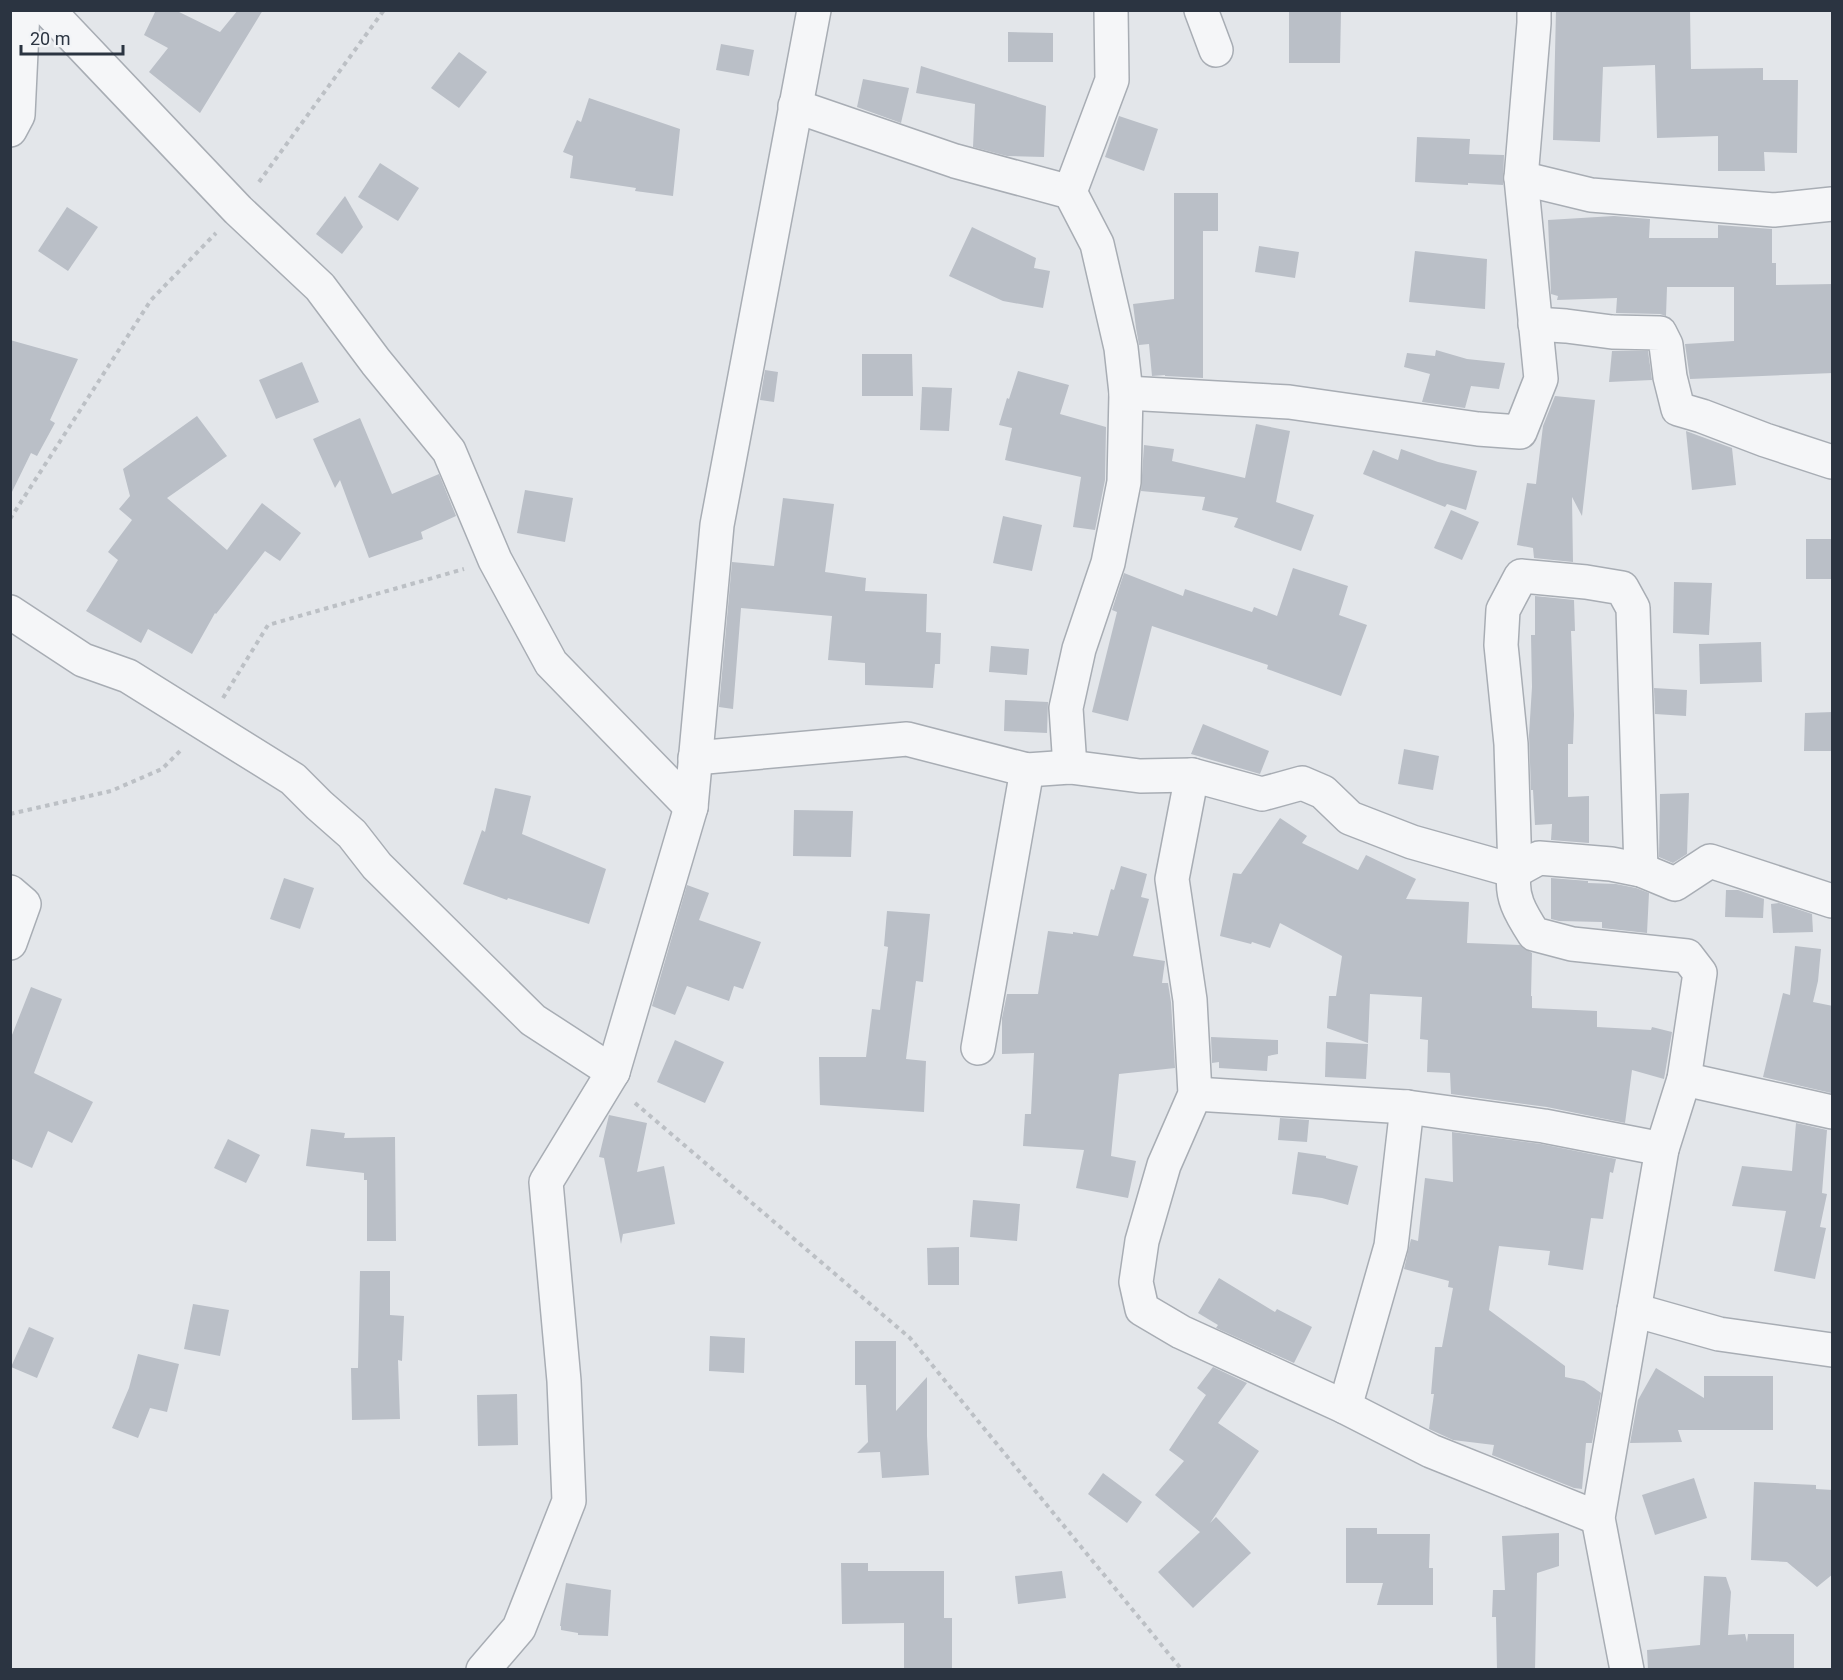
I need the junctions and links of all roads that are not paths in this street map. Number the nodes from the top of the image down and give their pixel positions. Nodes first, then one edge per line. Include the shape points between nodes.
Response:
1 (23, 10) edge
2 (48, 10) edge
3 (814, 10) edge
4 (1110, 10) edge
5 (1201, 10) edge
6 (1534, 10) edge
7 (1216, 50) dead end
8 (795, 106) junction
9 (10, 130) edge
10 (1521, 178) junction
11 (1070, 192) junction
12 (1833, 204) edge
13 (1535, 324) junction
14 (1126, 393) junction
15 (1833, 462) edge
16 (10, 612) edge
17 (695, 758) junction
18 (1070, 767) junction
19 (1027, 770) junction
20 (1192, 775) junction
21 (691, 807) junction
22 (1641, 870) junction
23 (1515, 871) junction
24 (10, 892) edge
25 (1833, 901) edge
26 (10, 943) edge
27 (978, 1048) dead end
28 (613, 1072) junction
29 (1684, 1079) junction
30 (1195, 1094) junction
31 (1407, 1107) junction
32 (1833, 1112) edge
33 (1662, 1149) junction
34 (1634, 1311) junction
35 (1833, 1350) edge
36 (1344, 1407) junction
37 (1598, 1518) junction
38 (483, 1670) edge
39 (1627, 1670) edge

1 - 9 street via 18,115
2 - 21 street via 238,210 320,287 449,451 495,560 551,663
3 - 8 street
4 - 11 street via 1112,80
5 - 7 street
6 - 10 street
8 - 11 street via 955,161
8 - 17 street via 717,525
10 - 12 street via 1591,195 1774,210
10 - 13 street
11 - 14 street via 1097,244 1121,348
13 - 14 street via 1541,379 1520,432 1289,402
13 - 15 street via 1660,333 1666,345 1678,409
14 - 18 street via 1124,482 1108,563 1079,649 1066,708
16 - 28 street via 83,660 128,676 293,779 352,834 377,866 532,1020
17 - 19 street via 908,739
17 - 21 street
18 - 19 street
18 - 20 street via 1140,776
19 - 27 street
20 - 23 street via 1262,794 1302,783 1323,792 1350,818 1412,842
20 - 30 street via 1172,879 1190,1000
21 - 28 street
22 - 23 street via 1539,858
22 - 23 street via 1633,608 1622,588 1521,576 1503,610 1502,645 1511,744
22 - 25 street via 1675,884 1710,861
23 - 29 street via 1512,882 1518,909 1534,934 1572,944 1687,956 1700,973
24 - 26 street via 24,904
28 - 38 street via 546,1182 564,1381 569,1501 519,1628
29 - 32 street
29 - 33 street
30 - 31 street
30 - 36 street via 1164,1165 1142,1241 1136,1282 1142,1309 1181,1332
31 - 33 street via 1544,1126
31 - 36 street via 1391,1246
33 - 34 street
34 - 35 street via 1719,1334
34 - 37 street
36 - 37 street via 1431,1451
37 - 39 street

